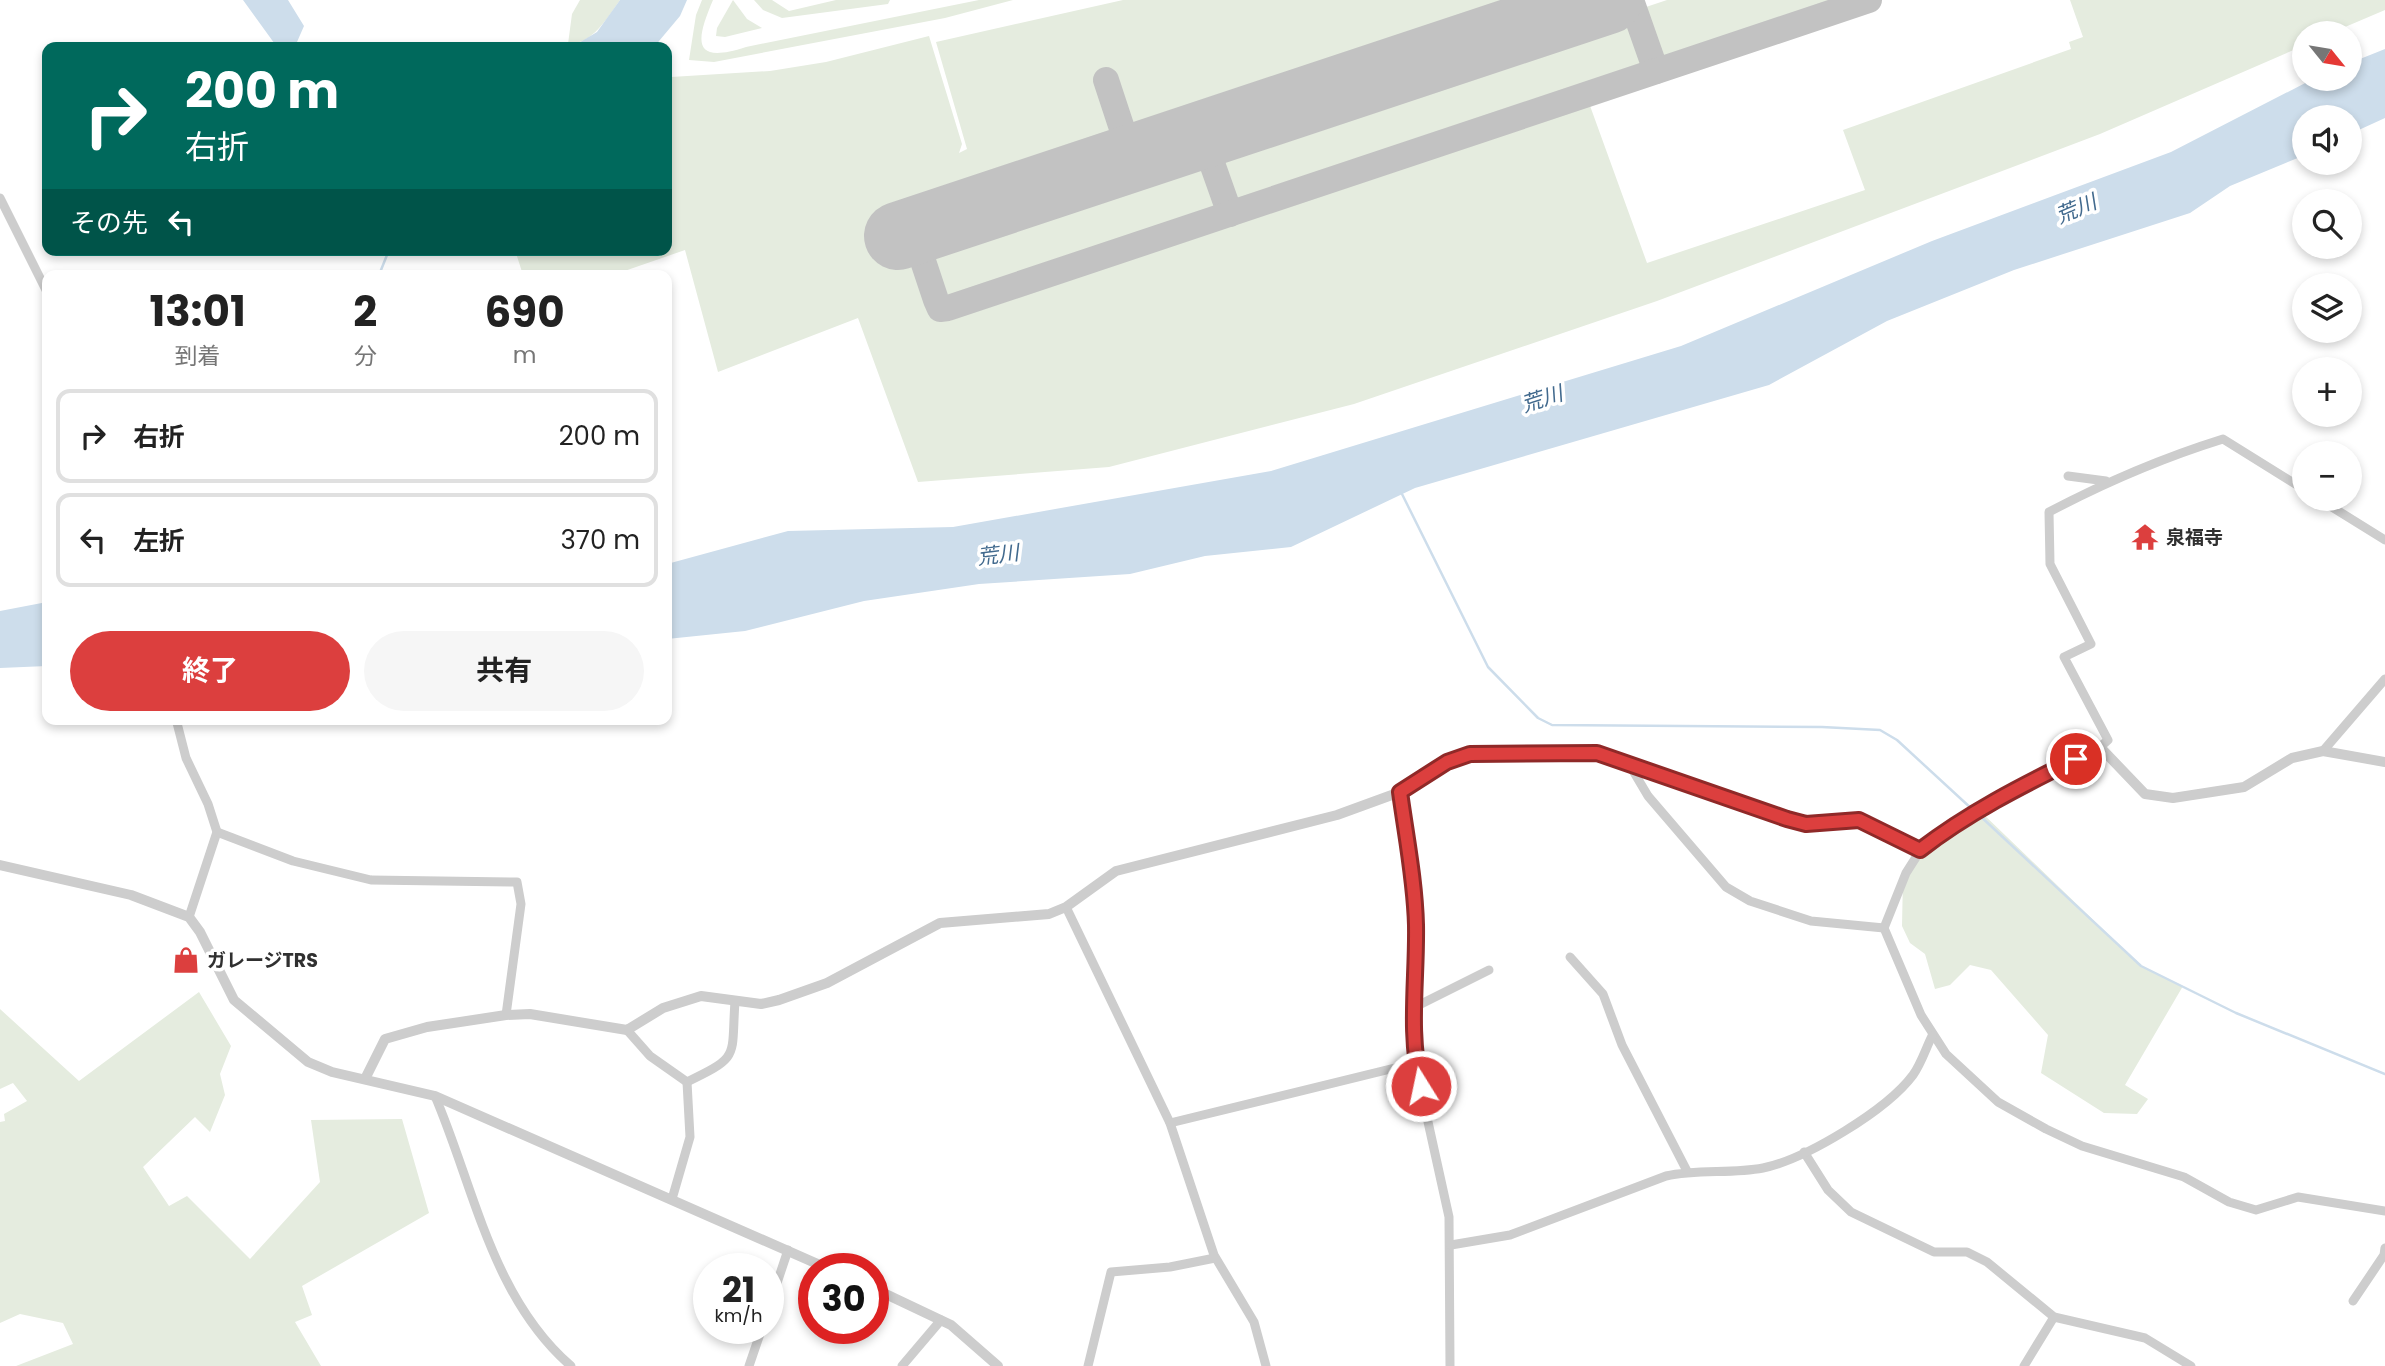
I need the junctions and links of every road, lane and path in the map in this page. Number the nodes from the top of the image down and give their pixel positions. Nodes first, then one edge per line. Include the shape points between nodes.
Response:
1 (0, 198) edge
2 (42, 282) edge
3 (2068, 476) dead end
4 (2106, 481) junction
5 (2292, 482) edge
6 (2338, 511) edge
7 (2385, 540) edge
8 (2385, 679) edge
9 (178, 725) edge
10 (2100, 747) junction
11 (2323, 751) junction
12 (2385, 762) edge
13 (1629, 764) junction
14 (1400, 792) junction
15 (217, 832) junction
16 (1920, 850) junction
17 (0, 865) edge
18 (1066, 907) junction
19 (189, 917) junction
20 (1884, 928) junction
21 (1570, 957) dead end
22 (1489, 970) dead end
23 (735, 1001) junction
24 (1413, 1008) junction
25 (506, 1015) junction
26 (626, 1030) junction
27 (1932, 1036) junction
28 (1415, 1063) junction
29 (365, 1079) junction
30 (687, 1082) junction
31 (435, 1096) junction
32 (1170, 1123) junction
33 (1804, 1152) junction
34 (1687, 1171) junction
35 (672, 1199) junction
36 (2385, 1211) edge
37 (1451, 1245) junction
38 (2385, 1248) edge
39 (788, 1251) junction
40 (798, 1255) edge
41 (1216, 1258) junction
42 (784, 1263) edge
43 (889, 1296) edge
44 (2353, 1301) dead end
45 (2054, 1317) junction
46 (941, 1320) junction
47 (757, 1344) edge
48 (570, 1366) edge
49 (749, 1366) edge
50 (902, 1366) edge
51 (998, 1366) edge
52 (1088, 1366) edge
53 (1266, 1366) edge
54 (1450, 1366) edge
55 (2024, 1366) edge
56 (2190, 1366) edge

1 - 2 street
3 - 4 street
4 - 5 street via 2223,439
4 - 10 street via 2049,512 2050,564 2091,644 2064,657 2108,740
6 - 7 street
8 - 11 street
9 - 15 street
10 - 11 street via 2145,794 2173,798 2244,786 2292,758
10 - 16 street via 1954,823
11 - 12 street
13 - 14 street via 1597,753 1470,754 1447,762
13 - 16 street via 1797,821 1859,820
13 - 20 street via 1648,796 1726,887 1750,901 1811,921
14 - 18 street via 1337,815 1116,871
14 - 24 street via 1416,925
15 - 19 street
15 - 25 street via 293,861 371,880 517,882 521,904
16 - 20 street
17 - 19 street via 131,895
18 - 23 street via 1025,918 940,923 827,983 761,1004
18 - 32 street
19 - 29 street via 234,1000 308,1062
20 - 27 street
21 - 34 street via 1604,994 1627,1056
22 - 24 street
23 - 26 street via 701,996 663,1008
23 - 30 street via 732,1053 727,1061
24 - 28 street
25 - 26 street via 530,1014
25 - 29 street via 392,1035 385,1039
26 - 30 street via 650,1056
27 - 33 street via 1913,1074 1884,1103 1849,1129
27 - 36 street via 1998,1102 2082,1146 2184,1177 2229,1202 2256,1210 2298,1197
28 - 32 street
28 - 37 street via 1442,1176
29 - 31 street
30 - 35 street via 690,1137
31 - 35 street
31 - 48 street via 493,1254 540,1335
32 - 41 street
33 - 34 street via 1764,1168
33 - 45 street via 1828,1191 1852,1212 1934,1252 1967,1252 1987,1262
34 - 37 street via 1510,1236
35 - 39 street
37 - 54 street
38 - 44 street
39 - 40 street
39 - 42 street
41 - 52 street via 1111,1272
41 - 53 street via 1254,1322
43 - 46 street
45 - 55 street
45 - 56 street via 2146,1338
46 - 50 street
46 - 51 street
47 - 49 street

